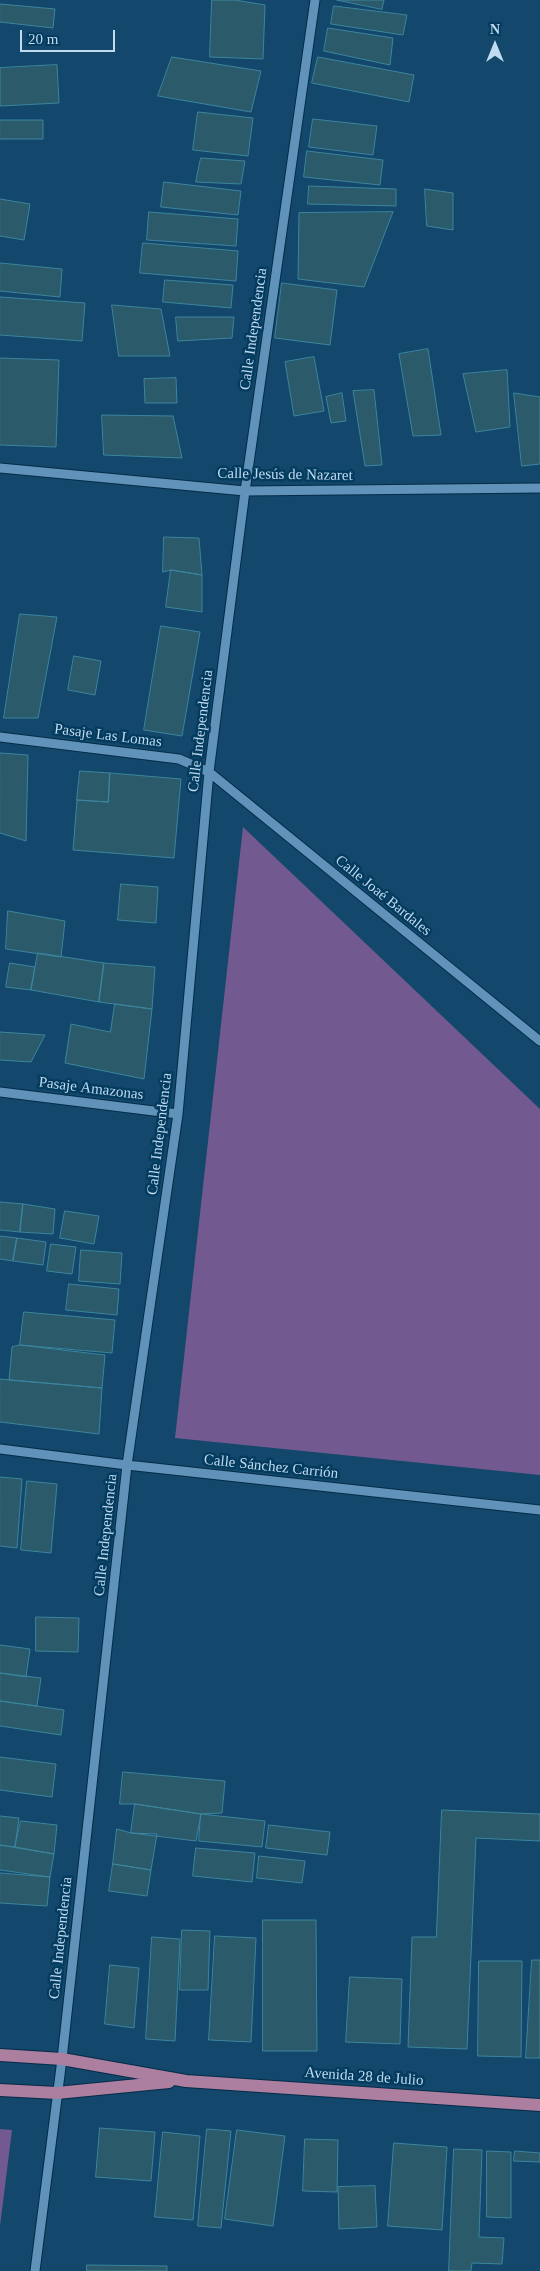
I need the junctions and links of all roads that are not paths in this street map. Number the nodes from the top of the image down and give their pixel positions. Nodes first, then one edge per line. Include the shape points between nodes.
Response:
1 (315, 0) edge
2 (0, 468) edge
3 (540, 488) edge
4 (245, 491) junction
5 (0, 737) edge
6 (209, 772) junction
7 (540, 1041) edge
8 (0, 1092) edge
9 (178, 1114) junction
10 (0, 1449) edge
11 (127, 1466) junction
12 (540, 1510) edge
13 (0, 2056) edge
14 (62, 2059) junction
15 (186, 2081) junction
16 (0, 2090) edge
17 (57, 2093) junction
18 (540, 2105) edge
19 (35, 2271) edge

1 - 4 street, Calle Independencia
2 - 4 street, Calle Jesús de Nazaret
3 - 4 street, Calle Jesús de Nazaret
4 - 6 street, Calle Independencia
5 - 6 street, Pasaje Las Lomas via 179,758
6 - 7 street, Calle Joaé Bardales
6 - 9 street, Calle Independencia
8 - 9 street, Pasaje Amazonas
9 - 11 street, Calle Independencia
10 - 11 street, Calle Sánchez Carrión
11 - 12 street, Calle Sánchez Carrión
11 - 14 street, Calle Independencia
13 - 14 main road, Avenida 28 de Julio
14 - 15 main road, Avenida 28 de Julio
14 - 17 street, Calle Independencia
15 - 17 main road, Avenida 28 de Julio
15 - 18 main road, Avenida 28 de Julio
16 - 17 main road, Avenida 28 de Julio
17 - 19 street, Calle Independencia

